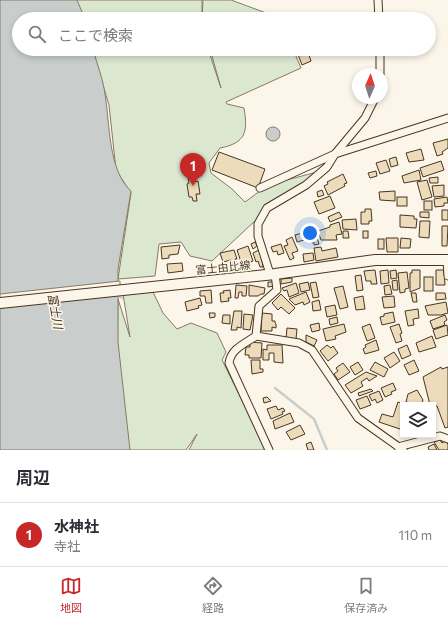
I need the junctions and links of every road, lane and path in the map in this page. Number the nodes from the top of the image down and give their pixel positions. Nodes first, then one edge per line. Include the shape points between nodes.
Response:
1 (378, 0) edge
2 (379, 12) edge
3 (380, 56) edge
4 (380, 68) edge
5 (372, 104) edge
6 (448, 118) edge
7 (335, 154) junction
8 (260, 188) dead end
9 (448, 260) edge
10 (273, 274) junction
11 (448, 276) edge
12 (0, 303) edge
13 (256, 336) junction
14 (448, 439) edge
15 (400, 449) edge
16 (268, 450) edge

1 - 2 street
3 - 4 street
5 - 7 street via 365,118
6 - 7 street
7 - 8 street
7 - 10 street via 327,167 306,186 267,208 258,224 258,236
9 - 10 main road, 富士由比線 via 375,260
9 - 11 street
10 - 12 main road, 富士由比線
10 - 13 street via 277,290 260,306
13 - 15 street via 299,343 312,350 358,418
13 - 16 street via 230,356 229,363
14 - 15 street via 440,436

